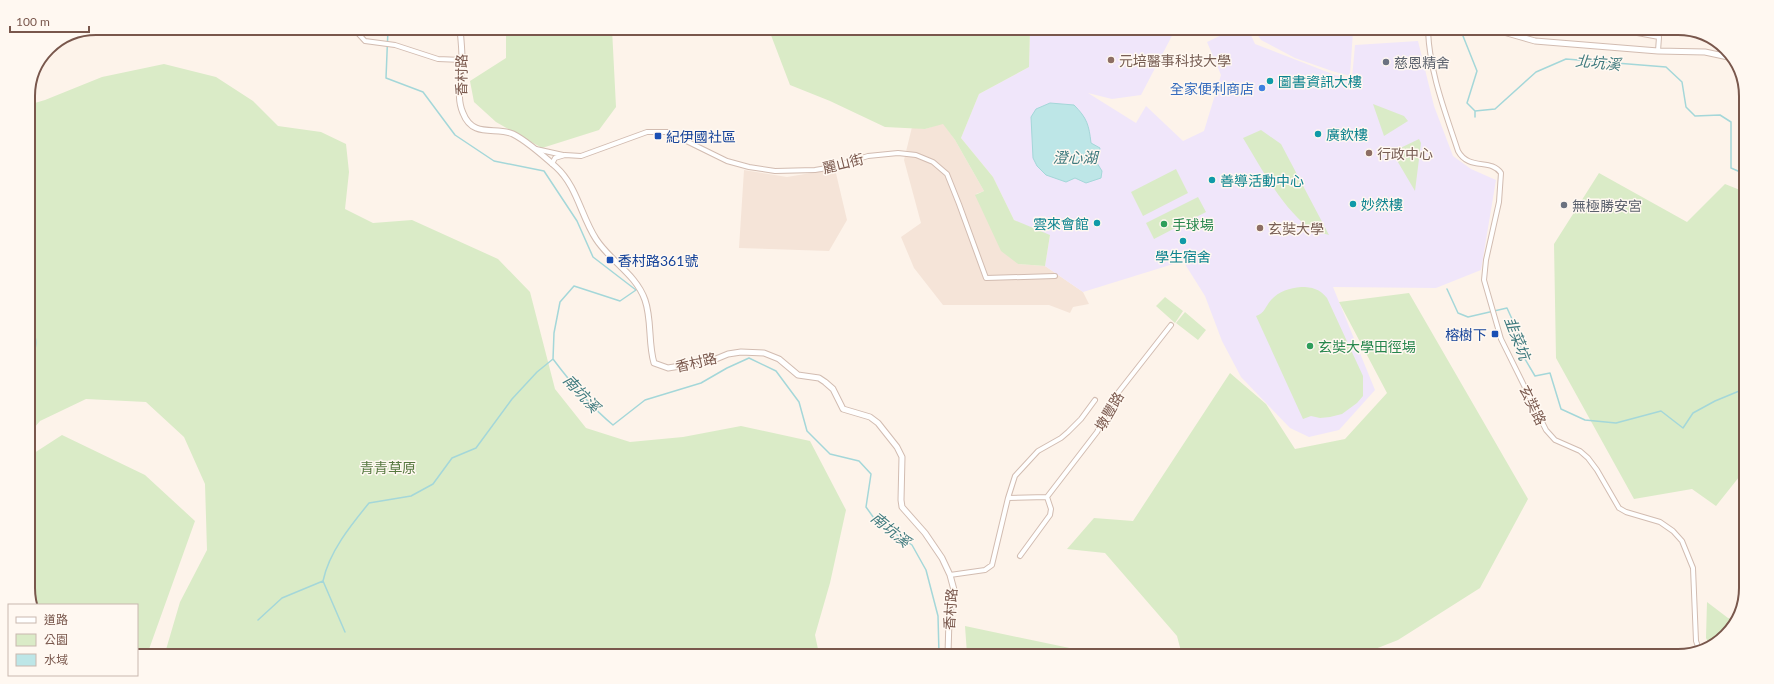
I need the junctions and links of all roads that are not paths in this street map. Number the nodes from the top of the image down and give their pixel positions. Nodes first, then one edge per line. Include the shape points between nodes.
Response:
1 (360, 35) edge
2 (460, 35) edge
3 (1428, 35) edge
4 (1514, 35) edge
5 (1648, 35) edge
6 (1658, 51) junction
7 (1723, 56) edge
8 (462, 60) junction
9 (531, 148) junction
10 (566, 155) junction
11 (552, 164) junction
12 (1055, 276) dead end
13 (1171, 325) dead end
14 (1095, 400) dead end
15 (1047, 497) junction
16 (1008, 498) junction
17 (1020, 556) dead end
18 (950, 574) junction
19 (1698, 646) edge
20 (948, 649) edge

1 - 8 street via 365,41 395,44 438,58
2 - 8 street, 香村路
3 - 19 street, 玄奘路 via 1436,86 1458,151 1462,158 1494,167 1501,173 1499,202 1484,280 1501,338 1546,430 1555,440 1580,451 1588,458 1620,508 1660,522 1682,541 1693,568
4 - 6 street via 1535,41
5 - 6 street via 1658,37
6 - 7 street via 1704,52
8 - 9 street, 香村路 via 459,99 463,114 470,123 483,131 512,134
9 - 10 street, 麗山街
9 - 11 street, 香村路
10 - 11 street via 555,158
10 - 12 street, 麗山街 via 581,156 648,132 668,132 727,161 775,171 821,169 898,153 916,155 933,162 947,174 986,278
11 - 18 street, 香村路 via 573,190 597,240 636,282 647,309 654,363 668,368 711,361 728,354 764,353 779,359 798,375 819,378 825,382 843,409 873,419 897,447 902,457 902,507 925,533
13 - 15 street, 墩豐路 via 1117,394 1097,432
14 - 16 street, 墩豐路 via 1068,432 1038,451 1014,476
15 - 16 street
15 - 17 street via 1050,515
16 - 18 street, 墩豐路 via 992,565 985,570
18 - 20 street, 香村路 via 954,590 949,620

